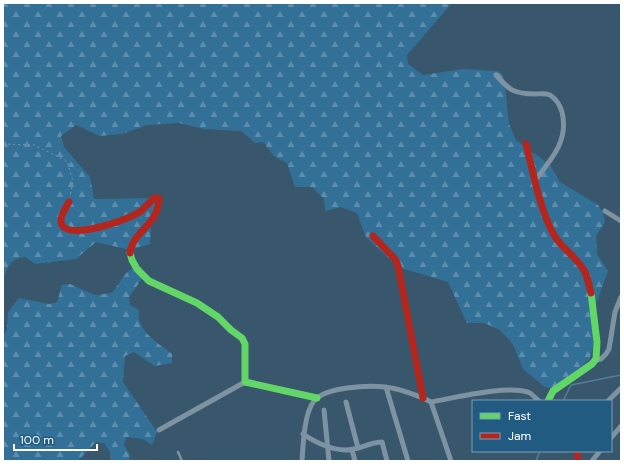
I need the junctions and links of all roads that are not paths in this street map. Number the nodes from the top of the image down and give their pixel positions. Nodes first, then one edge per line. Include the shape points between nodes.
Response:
1 (496, 75) dead end
2 (526, 144) dead end
3 (535, 180) junction
4 (69, 202) road end
5 (605, 211) dead end
6 (621, 221) edge
7 (373, 236) dead end
8 (621, 297) edge
9 (596, 360) junction
10 (245, 382) junction
11 (386, 387) junction
12 (621, 388) edge
13 (317, 398) junction
14 (423, 398) junction
15 (538, 400) edge
16 (548, 400) edge
17 (609, 400) edge
18 (346, 402) dead end
19 (432, 402) junction
20 (324, 410) dead end
21 (621, 426) edge
22 (159, 430) dead end
23 (303, 434) junction
24 (612, 434) edge
25 (327, 446) junction
26 (358, 448) junction
27 (352, 450) junction
28 (178, 452) dead end
29 (599, 452) edge
30 (182, 461) edge
31 (302, 461) edge
32 (329, 461) edge
33 (355, 461) edge
34 (387, 461) edge
35 (408, 461) edge
36 (451, 461) edge
37 (592, 461) edge

1 - 3 street via 510,90 549,95 561,108 563,136 558,148
2 - 3 street
3 - 9 street via 551,230 584,270 588,280 595,322
4 - 10 street via 61,221 67,230 77,231 131,217 154,198 159,198 160,207 131,244 132,260 149,281 197,303 242,338 245,344
5 - 6 street
7 - 14 street via 395,259 398,266
8 - 9 street via 615,312 609,349 601,359
9 - 16 street via 553,391
10 - 13 street
10 - 22 street
11 - 13 street via 349,388 327,392
11 - 14 street
11 - 35 street
12 - 17 street
13 - 23 street via 310,407
14 - 19 street
15 - 19 street via 520,391 504,391
18 - 26 street
19 - 36 street
20 - 25 street
21 - 24 street
23 - 25 street
23 - 31 street
25 - 27 street via 336,450
25 - 32 street
26 - 27 street
26 - 34 street via 382,442
27 - 33 street
28 - 30 lane
29 - 37 street

